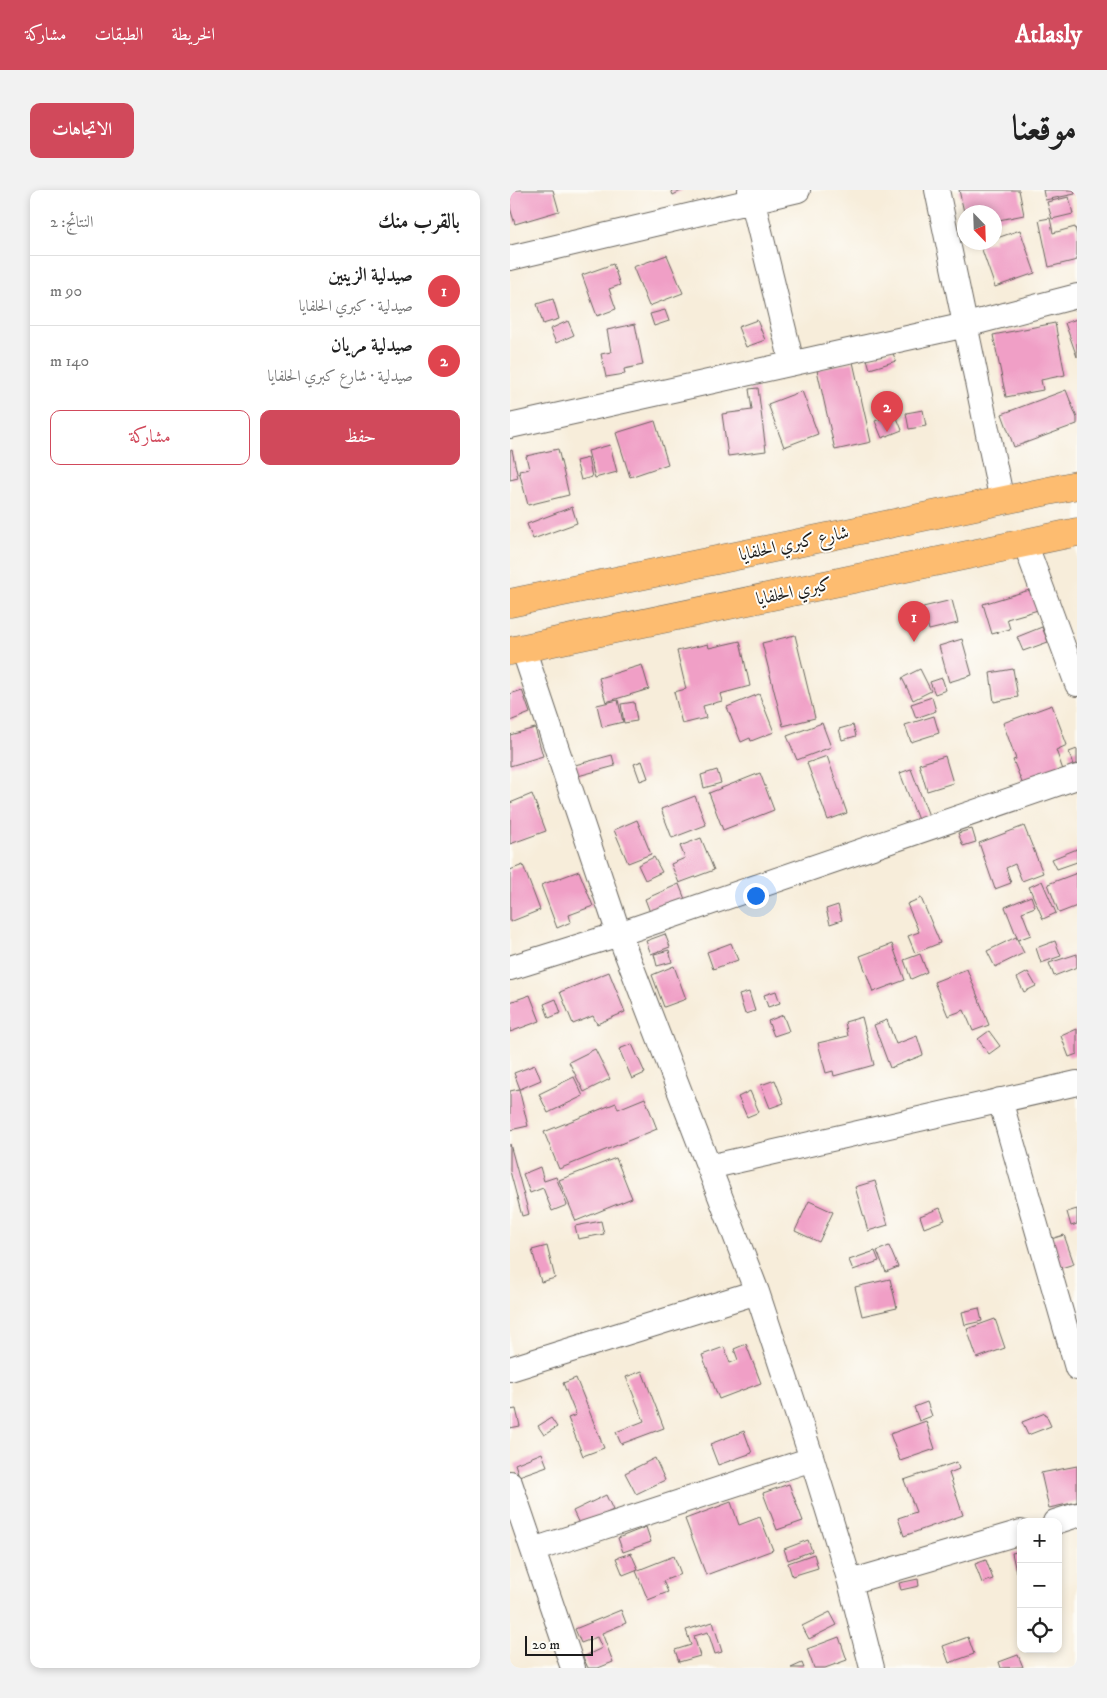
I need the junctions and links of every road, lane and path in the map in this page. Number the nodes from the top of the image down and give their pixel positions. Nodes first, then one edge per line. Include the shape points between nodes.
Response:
1 (798, 190) edge
2 (937, 190) edge
3 (751, 195) edge
4 (510, 258) edge
5 (1077, 296) edge
6 (966, 325) junction
7 (792, 363) junction
8 (510, 426) edge
9 (1077, 485) edge
10 (1002, 501) junction
11 (1077, 532) edge
12 (1026, 543) junction
13 (510, 603) edge
14 (516, 650) edge
15 (1077, 684) edge
16 (1077, 777) edge
17 (620, 934) junction
18 (510, 968) edge
19 (1077, 1083) edge
20 (1000, 1100) junction
21 (709, 1167) junction
22 (757, 1292) junction
23 (1074, 1344) edge
24 (1077, 1368) edge
25 (510, 1369) edge
26 (812, 1459) junction
27 (510, 1483) edge
28 (1077, 1515) edge
29 (1062, 1520) edge
30 (1017, 1533) edge
31 (533, 1550) junction
32 (850, 1582) junction
33 (573, 1668) edge
34 (872, 1668) edge

1 - 3 street
2 - 6 street
3 - 4 street
3 - 7 street
5 - 6 street
6 - 7 street
6 - 10 street
7 - 8 street
9 - 10 main road, شارع كبري الحلفايا
10 - 13 main road, شارع كبري الحلفايا
11 - 12 main road, كبري الحلفايا
12 - 14 main road, كبري الحلفايا
12 - 15 street
14 - 17 street
16 - 17 street
17 - 18 street
17 - 21 street
19 - 20 street
20 - 21 street
20 - 23 street
21 - 22 street
22 - 25 street
22 - 26 street
23 - 24 street
26 - 31 street
26 - 32 street
27 - 31 street
28 - 29 street
30 - 32 street
31 - 33 street
32 - 34 street

